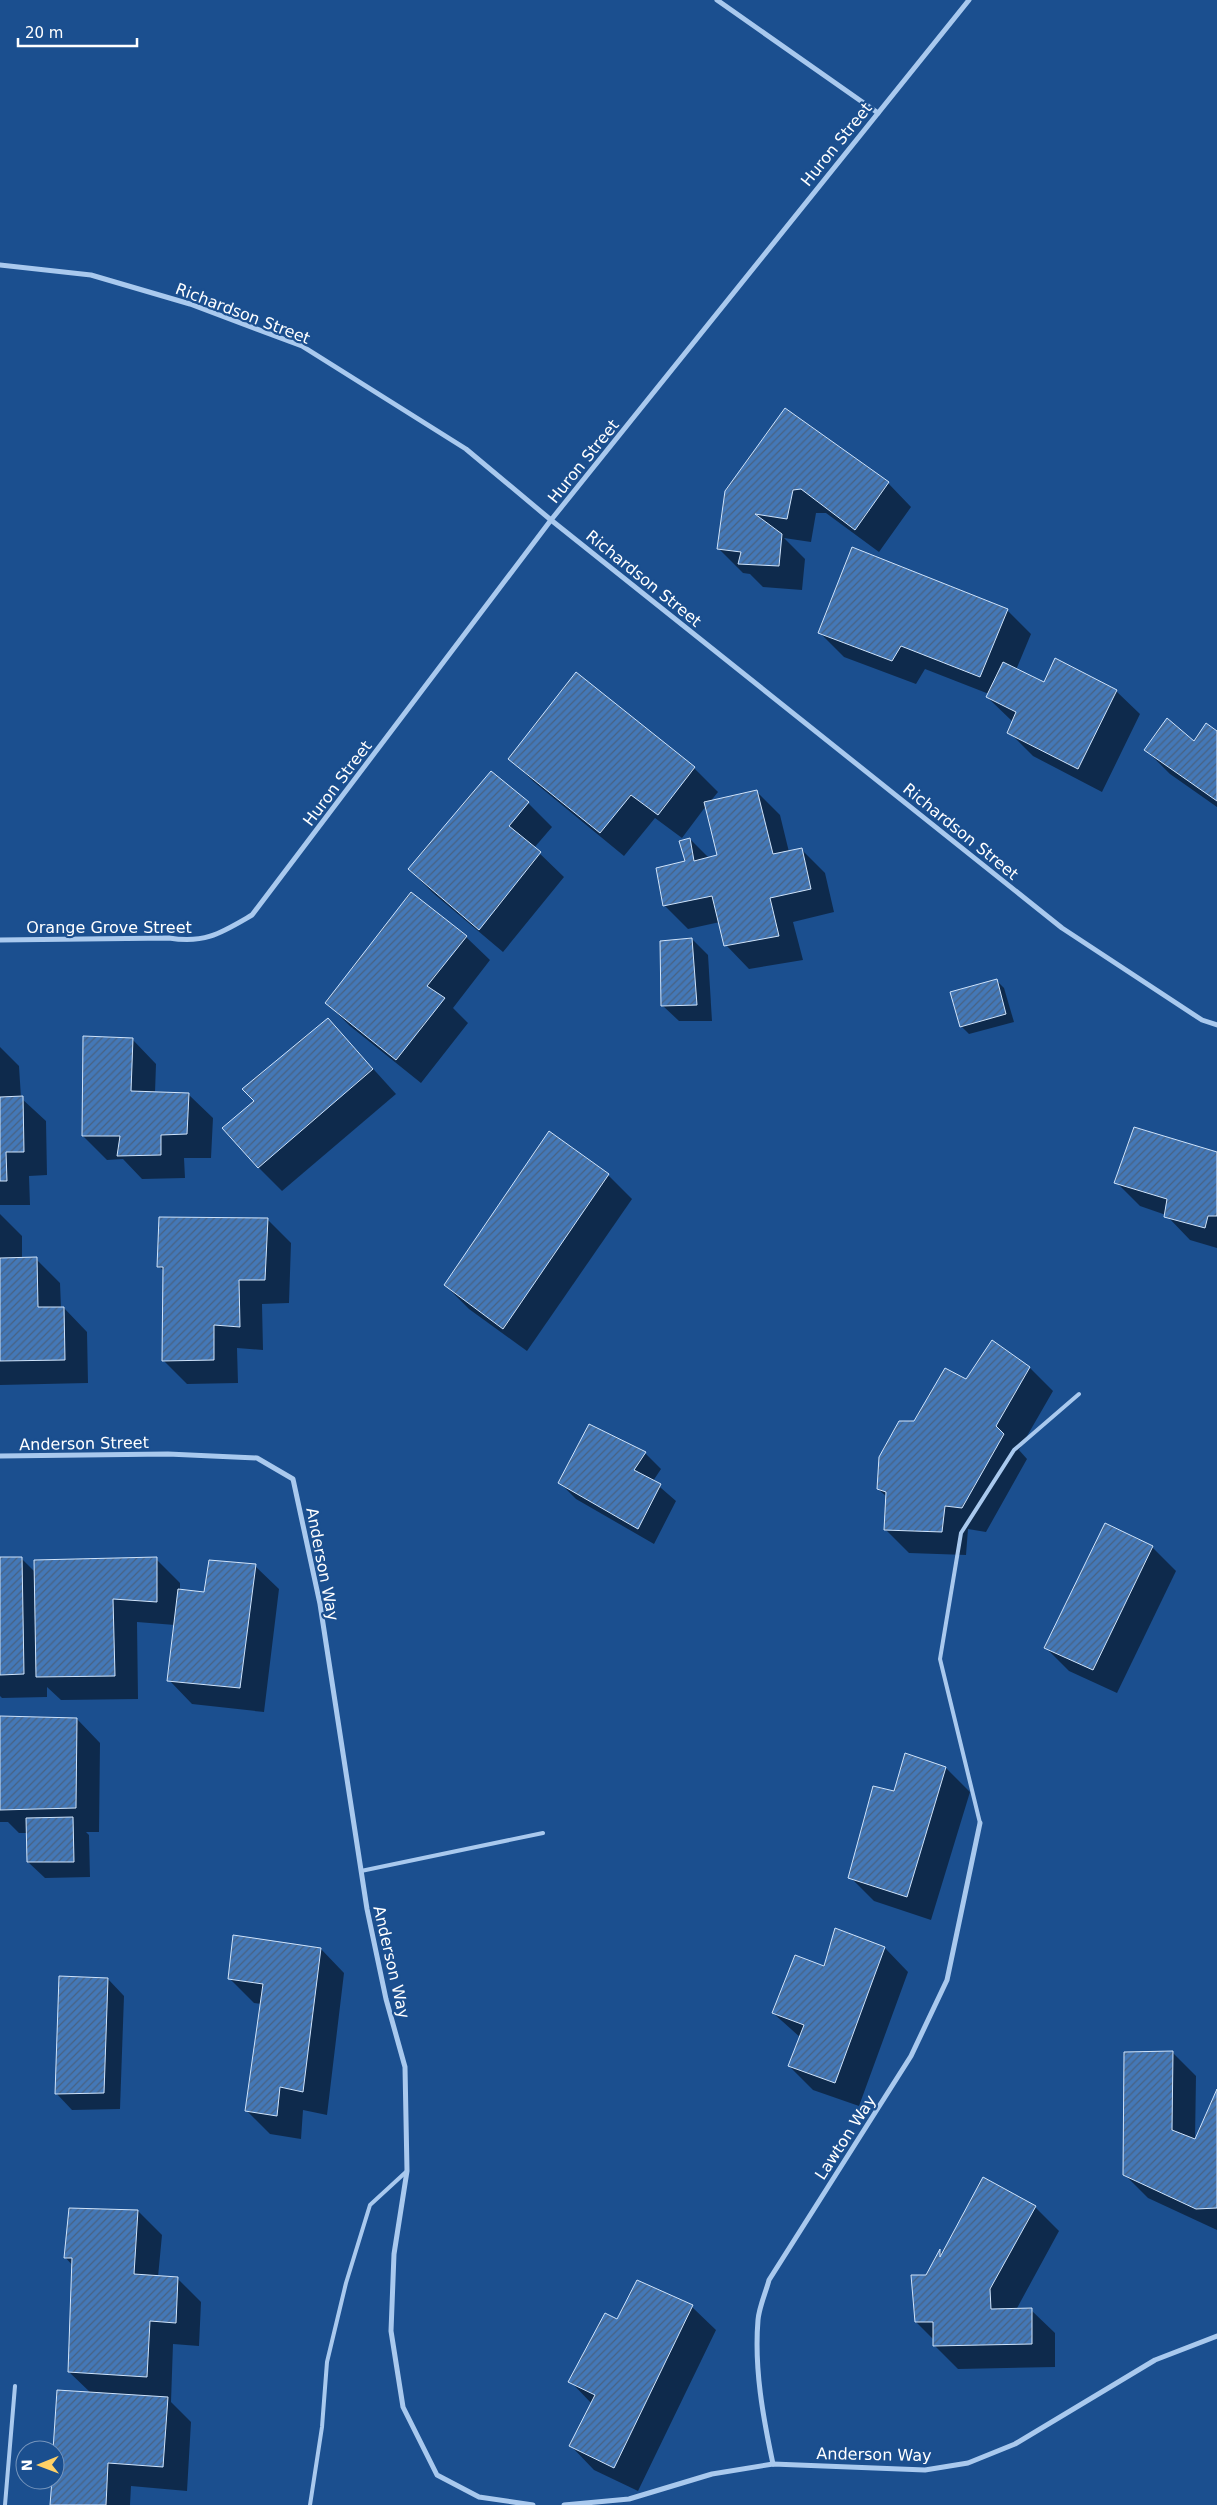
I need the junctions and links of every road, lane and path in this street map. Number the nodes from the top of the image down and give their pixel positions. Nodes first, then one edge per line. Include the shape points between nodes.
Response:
1 (717, 0) edge
2 (970, 0) edge
3 (878, 113) junction
4 (0, 264) edge
5 (551, 520) junction
6 (218, 935) joint
7 (0, 940) edge
8 (1217, 1025) edge
9 (1079, 1394) dead end
10 (168, 1454) joint
11 (0, 1456) edge
12 (980, 1823) joint
13 (543, 1832) dead end
14 (361, 1871) junction
15 (407, 2171) junction
16 (1217, 2336) edge
17 (15, 2386) dead end
18 (773, 2464) junction
19 (4, 2505) edge
20 (310, 2505) edge
21 (533, 2505) edge
22 (564, 2505) edge

1 - 3 street
2 - 3 street, Huron Street
3 - 5 street, Huron Street
4 - 5 street, Richardson Street via 91,275 190,304 302,346 466,449
5 - 6 street, Huron Street via 252,916
5 - 8 street, Richardson Street via 1062,928 1202,1020
6 - 7 street, Orange Grove Street via 189,941 169,938
9 - 12 lane via 1014,1450 961,1533 940,1659
10 - 11 street, Anderson Street
10 - 14 street, Anderson Way via 257,1458 293,1479 320,1604
12 - 18 street, Lawton Way via 947,1980 911,2056 769,2280 758,2318 758,2364
13 - 14 lane
14 - 15 street, Anderson Way via 386,1999 405,2067
15 - 20 lane via 370,2206 346,2282 327,2362 322,2427
15 - 21 street, Anderson Way via 394,2254 391,2331 403,2407 437,2475 479,2498
16 - 18 street, Anderson Way via 1155,2360 1015,2444 968,2463 925,2470
17 - 19 lane
18 - 22 street, Anderson Way via 712,2474 629,2499

